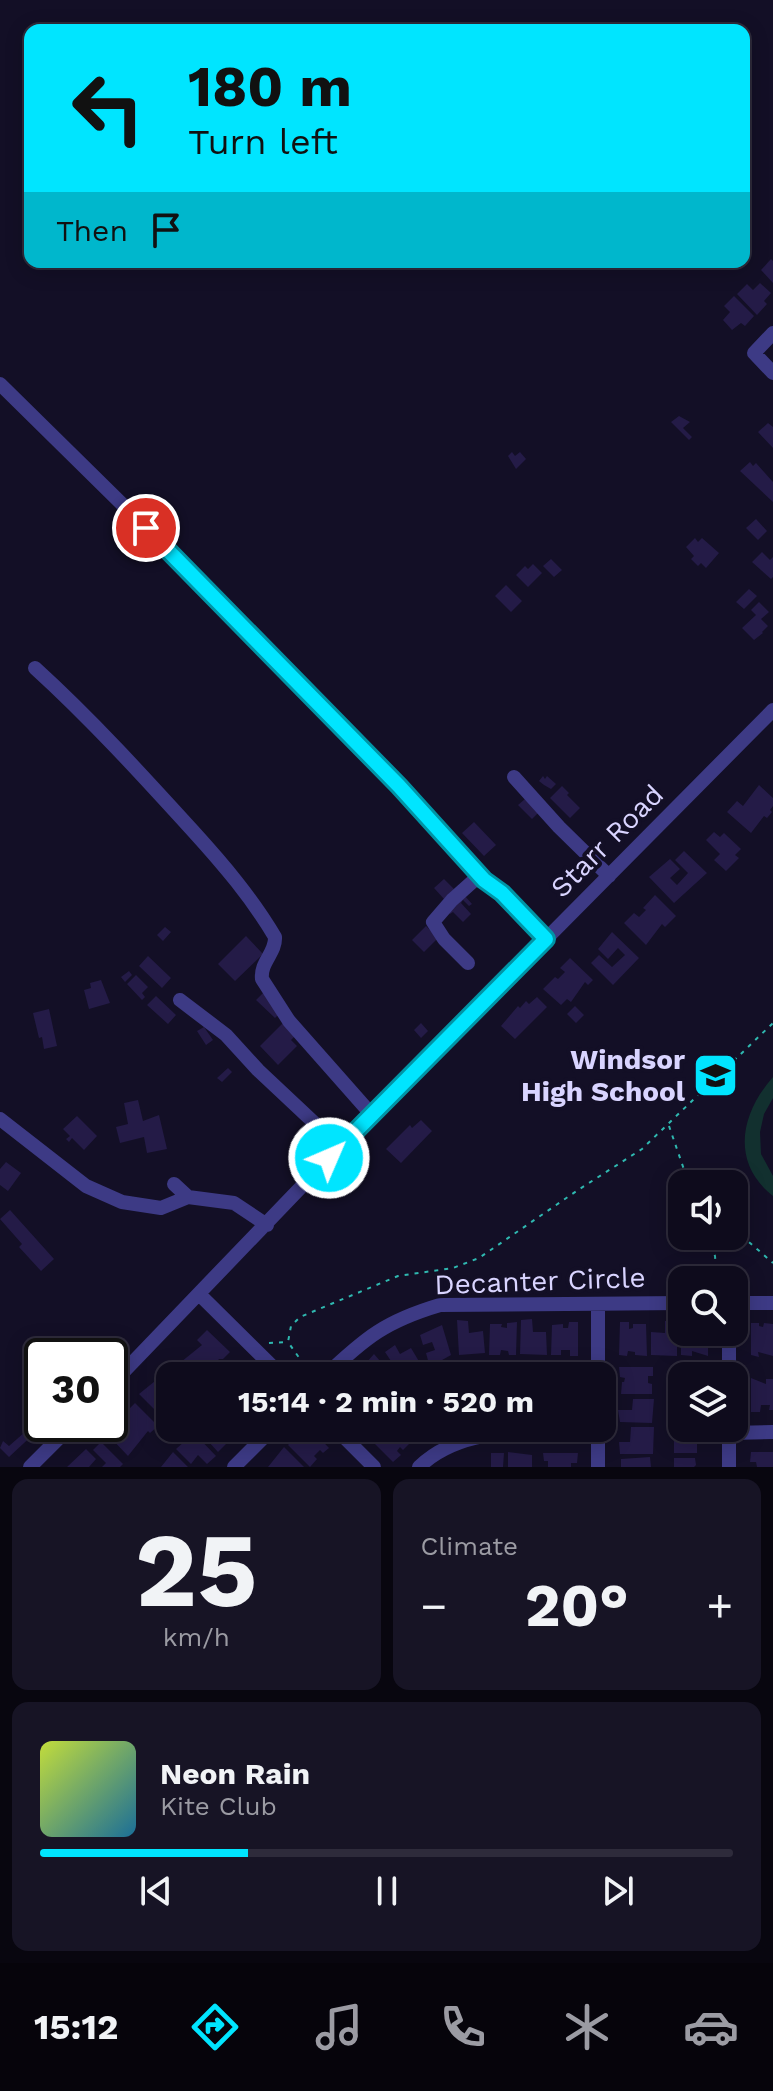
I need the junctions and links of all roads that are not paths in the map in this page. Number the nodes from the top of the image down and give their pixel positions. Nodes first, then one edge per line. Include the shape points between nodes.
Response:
1 (773, 333) edge
2 (773, 373) edge
3 (3, 388) edge
4 (35, 668) dead end
5 (773, 710) edge
6 (514, 777) dead end
7 (480, 875) junction
8 (609, 876) junction
9 (546, 939) junction
10 (468, 963) dead end
11 (180, 1000) dead end
12 (372, 1115) junction
13 (0, 1119) edge
14 (340, 1147) junction
15 (174, 1184) dead end
16 (188, 1197) junction
17 (267, 1225) junction
18 (200, 1295) junction
19 (668, 1303) edge
20 (748, 1303) edge
21 (773, 1303) edge
22 (598, 1304) junction
23 (268, 1362) edge
24 (340, 1362) edge
25 (598, 1362) edge
26 (128, 1368) edge
27 (748, 1431) edge
28 (773, 1432) edge
29 (55, 1442) edge
30 (259, 1442) edge
31 (349, 1442) edge
32 (459, 1442) edge
33 (598, 1442) edge
34 (729, 1442) edge
35 (30, 1467) edge
36 (234, 1467) edge
37 (374, 1467) edge
38 (419, 1467) edge
39 (598, 1467) edge
40 (729, 1467) edge

1 - 2 street via 754,353
3 - 7 street via 399,786
4 - 12 street via 173,807 225,868 275,937 262,979 289,1021
5 - 8 street, Starr Road
6 - 8 street
7 - 9 street
7 - 10 street via 433,922
8 - 9 street, Starr Road
9 - 12 street, Starr Road
11 - 14 street via 226,1035
12 - 14 street, Starr Road
13 - 16 street via 86,1186 122,1202 161,1208
14 - 17 street, Starr Road
15 - 16 street
16 - 17 street via 234,1203
17 - 18 street, Starr Road
18 - 23 street
18 - 26 street, Starr Road
19 - 22 street, Decanter Circle
20 - 21 street
22 - 24 street, Decanter Circle via 440,1305 379,1329
22 - 25 street
27 - 28 street
29 - 35 street
30 - 36 street
31 - 37 street
32 - 38 street
33 - 39 street
34 - 40 street

